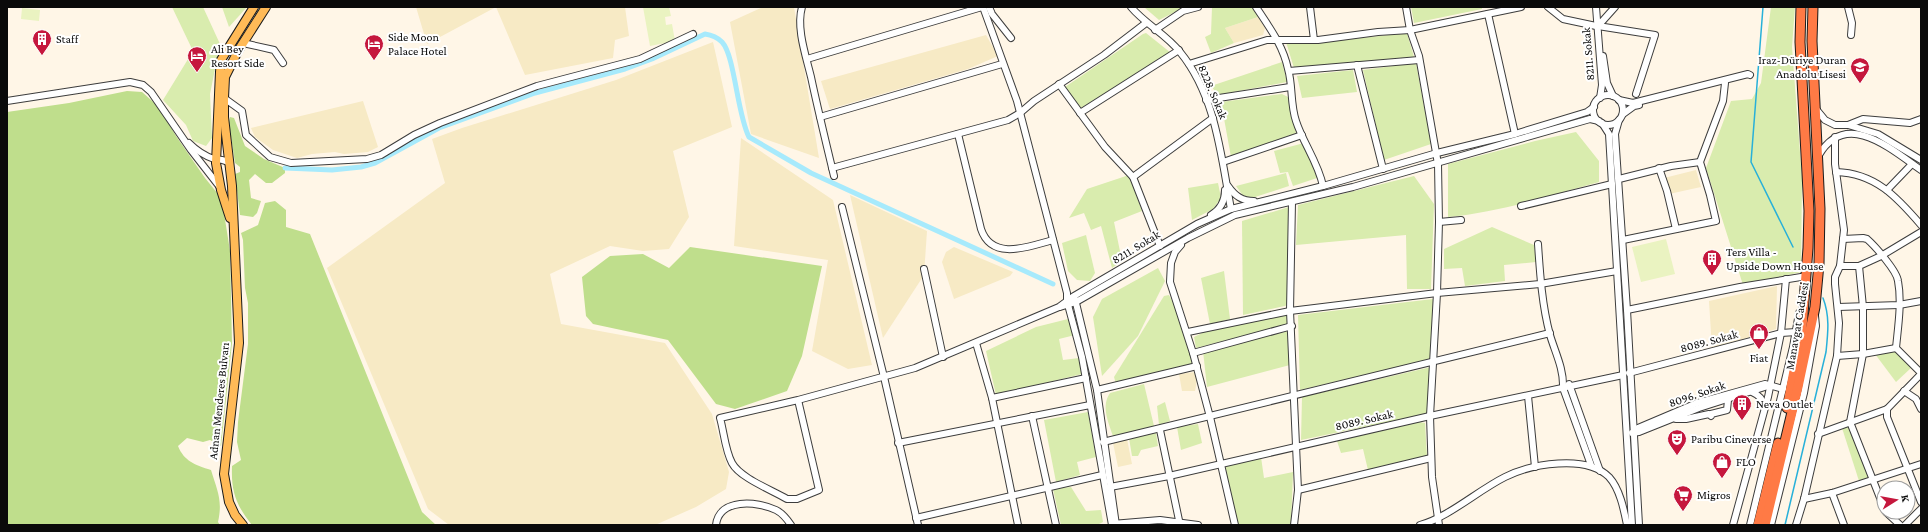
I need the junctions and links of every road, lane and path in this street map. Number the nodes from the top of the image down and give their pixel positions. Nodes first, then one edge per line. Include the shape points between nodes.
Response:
1 (254, 7) edge
2 (266, 7) edge
3 (802, 7) edge
4 (982, 7) edge
5 (989, 7) edge
6 (1131, 7) edge
7 (1198, 7) edge
8 (1256, 7) edge
9 (1310, 7) edge
10 (1406, 7) edge
11 (1521, 7) edge
12 (1548, 7) edge
13 (1615, 7) edge
14 (1801, 7) edge
15 (1813, 7) edge
16 (1848, 7) edge
17 (1596, 9) edge
18 (1488, 14) junction
19 (1146, 23) junction
20 (1597, 26) junction
21 (1155, 30) junction
22 (1410, 30) junction
23 (693, 34) dead end
24 (1852, 35) dead end
25 (1011, 38) dead end
26 (1277, 39) junction
27 (1314, 40) junction
28 (243, 43) junction
29 (1179, 50) junction
30 (807, 59) junction
31 (1419, 60) junction
32 (283, 63) dead end
33 (1002, 64) junction
34 (1189, 64) junction
35 (1357, 65) junction
36 (1289, 71) junction
37 (1725, 83) junction
38 (1059, 84) junction
39 (1290, 87) junction
40 (1636, 94) dead end
41 (224, 98) junction
42 (1600, 98) junction
43 (1616, 98) junction
44 (1206, 100) junction
45 (7, 101) edge
46 (1594, 107) junction
47 (1816, 109) junction
48 (1020, 113) junction
49 (1080, 113) junction
50 (1623, 114) junction
51 (820, 117) junction
52 (1213, 118) junction
53 (1921, 119) edge
54 (1619, 120) junction
55 (1601, 122) junction
56 (1848, 125) junction
57 (958, 134) junction
58 (1515, 134) junction
59 (1302, 135) junction
60 (1835, 137) junction
61 (185, 140) junction
62 (1437, 153) junction
63 (1819, 155) junction
64 (216, 159) junction
65 (1921, 160) edge
66 (1223, 162) junction
67 (1700, 162) junction
68 (1438, 164) junction
69 (1912, 164) junction
70 (230, 166) junction
71 (205, 167) junction
72 (832, 168) junction
73 (1659, 168) junction
74 (1383, 169) junction
75 (1921, 170) edge
76 (1836, 172) junction
77 (218, 174) junction
78 (834, 176) dead end
79 (1133, 177) junction
80 (1619, 179) junction
81 (1226, 183) junction
82 (1612, 184) junction
83 (1323, 186) junction
84 (221, 190) junction
85 (1886, 190) junction
86 (1265, 201) junction
87 (1292, 202) junction
88 (1521, 206) dead end
89 (842, 207) dead end
90 (1231, 209) junction
91 (1461, 220) dead end
92 (1439, 222) junction
93 (1197, 224) junction
94 (1921, 225) edge
95 (1676, 229) junction
96 (1921, 232) edge
97 (1188, 238) junction
98 (1843, 239) junction
99 (1053, 240) junction
100 (1622, 240) junction
101 (1538, 244) dead end
102 (1160, 246) junction
103 (235, 250) junction
104 (1881, 256) junction
105 (1840, 266) junction
106 (1859, 266) junction
107 (924, 269) dead end
108 (1617, 271) junction
109 (1807, 276) junction
110 (1786, 279) junction
111 (1540, 284) junction
112 (1806, 292) junction
113 (1067, 293) junction
114 (1437, 294) junction
115 (1075, 299) junction
116 (1921, 301) edge
117 (1068, 303) junction
118 (1899, 305) junction
119 (1814, 307) junction
120 (1838, 307) junction
121 (1863, 307) junction
122 (1627, 310) junction
123 (1290, 311) junction
124 (1292, 326) junction
125 (1188, 332) junction
126 (1796, 332) junction
127 (1550, 333) junction
128 (1781, 333) junction
129 (976, 343) junction
130 (1896, 348) junction
131 (1193, 352) junction
132 (1863, 354) junction
133 (1837, 356) junction
134 (943, 357) junction
135 (1434, 362) junction
136 (1197, 366) junction
137 (1626, 374) junction
138 (1921, 374) edge
139 (884, 377) junction
140 (1086, 378) junction
141 (1564, 378) junction
142 (1571, 386) junction
143 (1770, 386) junction
144 (1563, 388) junction
145 (1783, 389) junction
146 (1097, 390) junction
147 (1904, 391) junction
148 (1752, 392) junction
149 (1294, 395) junction
150 (1528, 396) junction
151 (992, 398) junction
152 (1919, 398) edge
153 (798, 400) junction
154 (1728, 400) junction
155 (1090, 405) junction
156 (1764, 409) junction
157 (1887, 409) junction
158 (1921, 409) edge
159 (1032, 416) junction
160 (1430, 416) junction
161 (1210, 417) junction
162 (1672, 419) junction
163 (1850, 422) junction
164 (997, 423) junction
165 (1160, 430) junction
166 (1634, 432) junction
167 (1818, 434) junction
168 (1626, 435) junction
169 (1103, 442) junction
170 (898, 443) junction
171 (1296, 447) junction
172 (1432, 458) junction
173 (1221, 464) junction
174 (1921, 464) edge
175 (1590, 465) junction
176 (1535, 467) junction
177 (1600, 470) junction
178 (1907, 470) junction
179 (1102, 475) junction
180 (1169, 476) junction
181 (1873, 480) junction
182 (1049, 486) junction
183 (1110, 487) junction
184 (1876, 488) edge
185 (1298, 490) junction
186 (1832, 493) junction
187 (1013, 496) junction
188 (1804, 499) junction
189 (1921, 502) edge
190 (1921, 509) edge
191 (917, 522) edge
192 (1438, 522) edge
193 (1113, 524) edge
194 (1180, 524) edge
195 (243, 525) edge
196 (716, 525) edge
197 (791, 525) edge
198 (1018, 525) edge
199 (1056, 525) edge
200 (1198, 525) edge
201 (1235, 525) edge
202 (1294, 525) edge
203 (1420, 525) edge
204 (1627, 525) edge
205 (1632, 525) edge
206 (1639, 525) edge
207 (1733, 525) edge
208 (1750, 525) edge
209 (1758, 525) edge
210 (1765, 525) edge
211 (1771, 525) edge
212 (1796, 525) edge
213 (1844, 525) edge
214 (1906, 525) edge

1 - 64 main road, Adnan Menderes Bulvarı via 221,60
2 - 28 main road, Adnan Menderes Bulvarı
3 - 30 street via 801,26
4 - 30 street
4 - 33 street
5 - 25 street
6 - 19 street, 8228. Sokak
7 - 21 street via 1183,11
8 - 26 street
9 - 27 street
10 - 22 street
11 - 18 street
12 - 20 street via 1563,19
13 - 20 street
14 - 109 highway, Manavgat Caddesi via 1800,42 1809,211
15 - 47 highway, Manavgat Caddesi
16 - 24 street
17 - 20 street, 8211. Sokak
18 - 22 street
18 - 58 street
19 - 21 street, 8228. Sokak
19 - 38 street via 1104,55
20 - 40 street via 1655,35
20 - 42 street, 8211. Sokak via 1602,84
20 - 43 street via 1607,84
21 - 29 street, 8228. Sokak
22 - 27 street
22 - 31 street
23 - 41 street via 640,59 529,89 440,123 381,155 367,159 291,163 270,157 246,135 242,111
26 - 27 street
26 - 34 street
26 - 36 street
28 - 32 street via 274,50
28 - 41 main road, Adnan Menderes Bulvarı via 226,77
29 - 34 street, 8228. Sokak
29 - 49 street
30 - 51 street
31 - 35 street
31 - 62 street
33 - 48 street
33 - 51 street
34 - 44 street, 8228. Sokak
35 - 36 street
35 - 74 street
36 - 39 street
37 - 43 street via 1749,78 1750,75 1633,103
37 - 50 street via 1634,106
37 - 67 street via 1723,102
38 - 48 street
38 - 49 street
39 - 44 street
39 - 59 street via 1293,109
41 - 70 main road, Adnan Menderes Bulvarı
42 - 43 street
42 - 46 street
43 - 50 street via 1622,105
44 - 52 street, 8228. Sokak
45 - 61 street via 130,82 143,85 151,92
46 - 55 street via 1595,115
46 - 58 street via 1587,112
47 - 56 street via 1825,120 1835,125
47 - 63 highway, Manavgat Caddesi
48 - 57 street via 1008,120
48 - 99 street
49 - 79 street via 1105,147
50 - 54 street
51 - 72 street
52 - 66 street, 8228. Sokak
52 - 79 street
53 - 56 street via 1910,123 1863,119
54 - 55 street via 1613,124
54 - 80 street via 1615,134
55 - 68 street via 1590,119
55 - 82 street via 1609,134
56 - 65 street via 1878,134
57 - 72 street
57 - 99 street via 982,229 988,241 1003,249 1012,250
58 - 62 street, 8211. Sokak
59 - 66 street
59 - 83 street
60 - 63 street via 1825,145
60 - 69 street via 1855,134 1866,137 1884,144
60 - 76 street
61 - 64 street
61 - 71 street
62 - 68 street
62 - 74 street, 8211. Sokak
63 - 119 highway, Manavgat Caddesi via 1821,236
64 - 70 street via 221,159
64 - 77 main road, Adnan Menderes Bulvarı
66 - 81 street, 8228. Sokak
67 - 73 street
67 - 95 street via 1716,221
68 - 87 street
68 - 92 street
69 - 75 street
69 - 85 street
70 - 77 street via 228,173
70 - 103 main road, Adnan Menderes Bulvarı
71 - 77 street
71 - 84 street
72 - 78 street
73 - 80 street
73 - 95 street
74 - 83 street, 8211. Sokak
76 - 85 street via 1858,174
76 - 98 street
77 - 84 main road, Adnan Menderes Bulvarı
79 - 102 street
80 - 100 street
81 - 86 street via 1235,195 1246,201
81 - 90 street, 8228. Sokak
81 - 93 street via 1225,200 1217,212
82 - 88 street
82 - 108 street
83 - 86 street, 8211. Sokak
84 - 103 main road, Adnan Menderes Bulvarı via 230,219
85 - 94 street via 1902,203
86 - 90 street, 8211. Sokak
87 - 97 street via 1235,215
87 - 123 street
89 - 139 street
90 - 93 street, 8211. Sokak
91 - 92 street
92 - 114 street
93 - 102 street, 8211. Sokak
95 - 100 street
96 - 104 street
97 - 115 street
97 - 125 street via 1174,252 1170,263 1170,282
98 - 104 street via 1865,238
98 - 105 street
99 - 113 street
100 - 122 street
101 - 111 street
102 - 115 street, 8211. Sokak
103 - 195 main road, Adnan Menderes Bulvarı via 239,343 224,474 229,502
104 - 106 street
104 - 118 street via 1898,279
105 - 106 street
105 - 120 street via 1834,284
106 - 121 street
107 - 134 street
108 - 111 street
108 - 137 street
109 - 110 street
109 - 112 highway, Manavgat Caddesi
110 - 122 street
110 - 128 street
111 - 114 street
111 - 127 street
112 - 126 street
112 - 209 highway, Manavgat Caddesi via 1793,378
113 - 115 street
113 - 117 street
114 - 123 street
114 - 135 street
115 - 117 street
115 - 146 street
116 - 118 street
117 - 129 street
117 - 140 street
118 - 121 street
118 - 130 street
119 - 210 highway, Manavgat Caddesi
119 - 211 street via 1816,326 1804,392
120 - 121 street
120 - 133 street
121 - 132 street
122 - 137 street
123 - 124 street
123 - 125 street
124 - 131 street
124 - 149 street
125 - 131 street
126 - 128 street, 8089. Sokak
126 - 145 street
127 - 135 street
127 - 141 street
128 - 137 street, 8089. Sokak
128 - 143 street
129 - 134 street
129 - 151 street
130 - 132 street
130 - 138 street
131 - 136 street
132 - 133 street
132 - 163 street
133 - 167 street
134 - 139 street
135 - 149 street
135 - 160 street
136 - 146 street
136 - 161 street
137 - 142 street, 8089. Sokak
137 - 166 street
137 - 168 street
138 - 147 street
139 - 153 street
139 - 170 street
140 - 151 street
140 - 155 street
141 - 142 street
141 - 144 street
142 - 144 street, 8089. Sokak
142 - 177 street
143 - 145 street, 8096. Sokak
143 - 148 street, 8096. Sokak
143 - 156 street
143 - 166 street, 8096. Sokak via 1765,384 1697,403
144 - 150 street, 8089. Sokak
144 - 175 street
145 - 208 street
146 - 169 street
147 - 152 street
147 - 157 street
148 - 154 street, 8096. Sokak
148 - 156 street via 1758,394 1763,401
149 - 161 street
149 - 171 street
150 - 160 street, 8089. Sokak
150 - 176 street
151 - 164 street
152 - 158 street
153 - 153 street via 820,490 792,500 735,468 730,459 720,418
154 - 162 street, 8096. Sokak
154 - 162 street via 1727,410 1711,416 1709,414
155 - 159 street
155 - 179 street
156 - 207 street
157 - 163 street
157 - 178 street via 1887,417
159 - 164 street
159 - 182 street
160 - 171 street, 8089. Sokak
160 - 172 street
161 - 165 street
161 - 173 street
162 - 166 street, 8096. Sokak
163 - 167 street
163 - 181 street
164 - 170 street
164 - 187 street
165 - 169 street
165 - 180 street
166 - 168 street, 8096. Sokak
166 - 206 street
167 - 188 street
168 - 205 street
169 - 183 street
170 - 191 street
171 - 173 street, 8089. Sokak
171 - 185 street
172 - 185 street
172 - 192 street
173 - 180 street, 8089. Sokak
173 - 201 street
174 - 178 street
175 - 176 street via 1562,463
175 - 177 street
176 - 192 street via 1505,477
177 - 204 street via 1610,478 1620,498
178 - 181 street
178 - 189 street
179 - 182 street
179 - 193 street
180 - 183 street, 8089. Sokak
180 - 194 street
181 - 184 street
181 - 186 street
182 - 187 street
182 - 199 street
183 - 193 street
185 - 202 street
186 - 188 street
186 - 213 street
187 - 191 street
187 - 198 street
188 - 212 street
190 - 214 street
192 - 203 street
193 - 194 street via 1160,520
194 - 200 street
196 - 197 street via 723,510 743,503 775,509

